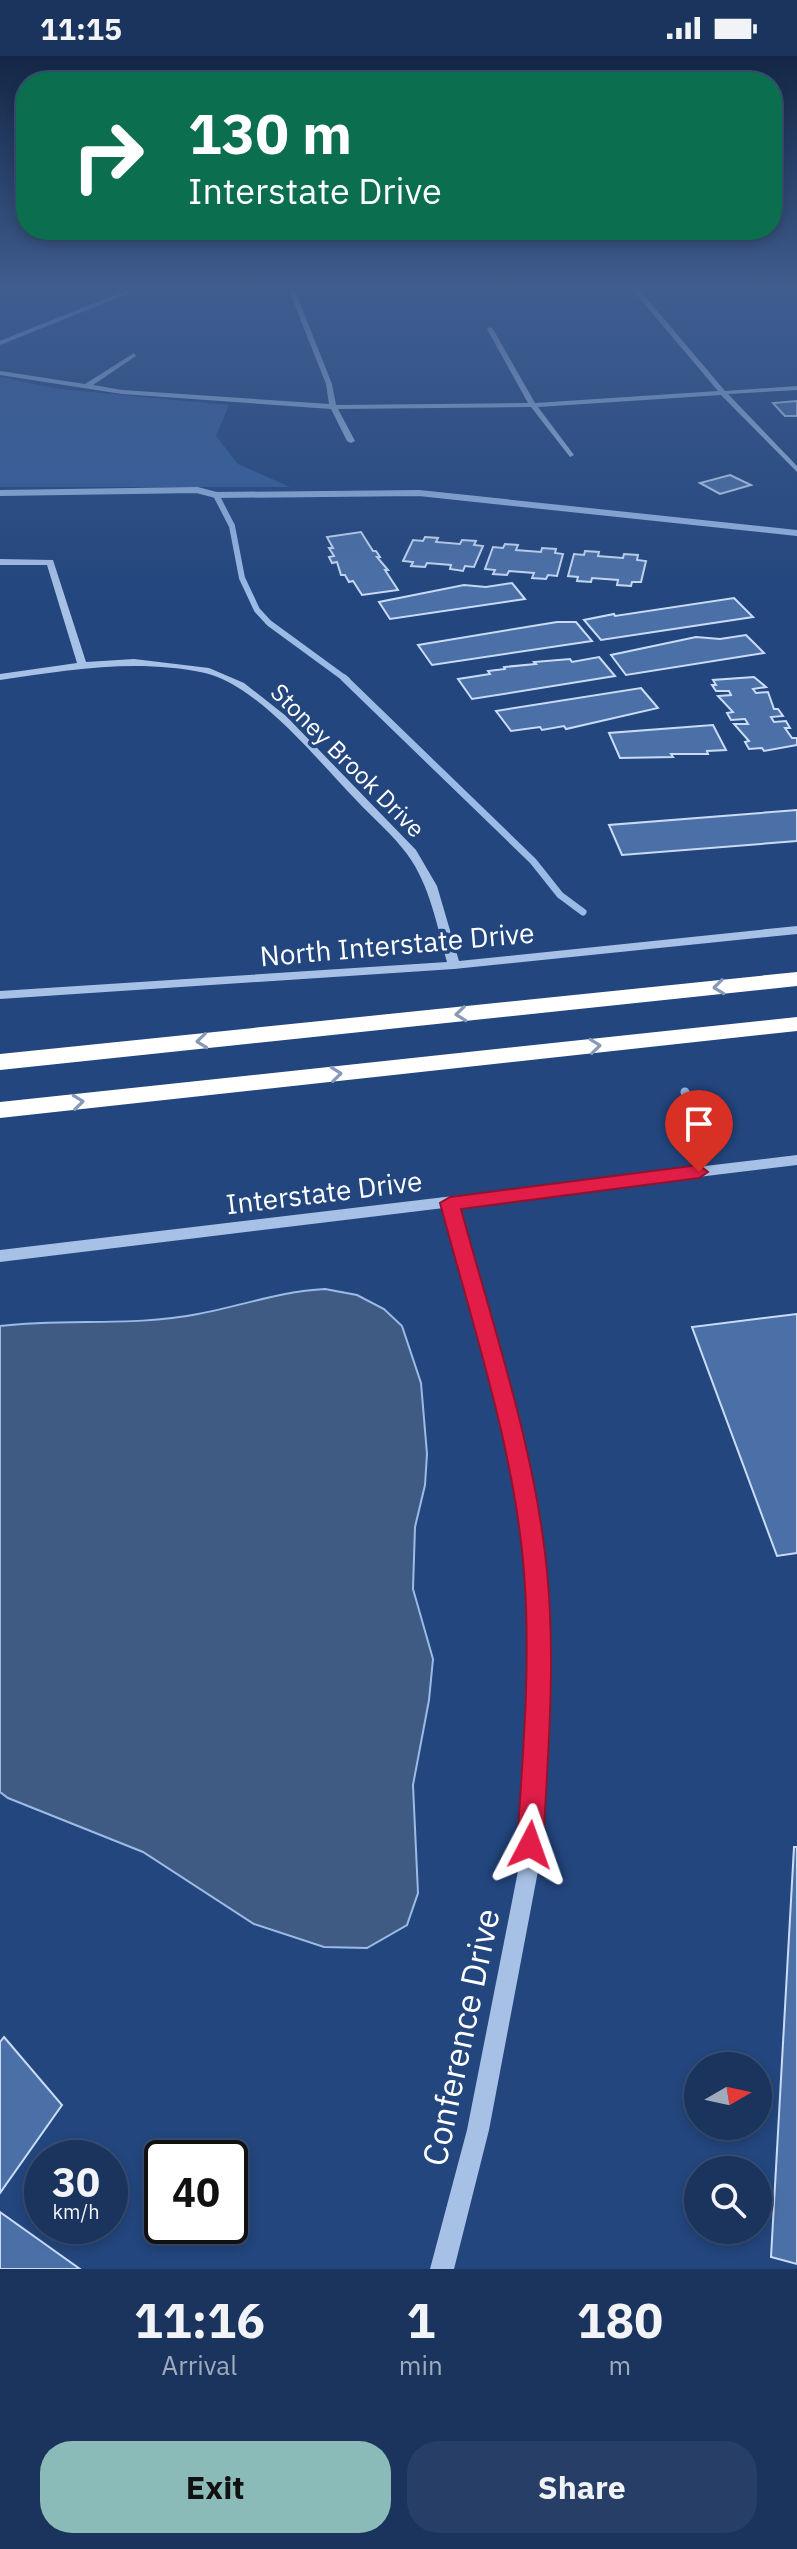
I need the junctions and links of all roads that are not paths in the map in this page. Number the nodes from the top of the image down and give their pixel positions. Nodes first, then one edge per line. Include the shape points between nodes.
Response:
1 (142, 391) edge
2 (329, 391) edge
3 (525, 391) edge
4 (749, 391) edge
5 (723, 393) junction
6 (533, 405) junction
7 (333, 406) junction
8 (351, 441) dead end
9 (570, 455) dead end
10 (797, 470) edge
11 (0, 562) edge
12 (82, 665) junction
13 (0, 677) edge
14 (797, 930) edge
15 (454, 965) junction
16 (797, 979) edge
17 (0, 995) edge
18 (797, 1024) edge
19 (0, 1062) edge
20 (0, 1110) edge
21 (797, 1160) edge
22 (450, 1203) junction
23 (0, 1256) edge
24 (442, 2269) edge

1 - 7 street
2 - 7 street
3 - 6 street
4 - 5 street
5 - 6 street
5 - 10 street
6 - 7 street
6 - 9 street
7 - 8 street
11 - 12 street via 50,562
12 - 13 street, Stoney Brook Drive
12 - 15 street, Stoney Brook Drive via 182,665 223,676 259,697 412,852 431,886
14 - 15 street, North Interstate Drive
15 - 17 street, North Interstate Drive
16 -> 19 highway
20 -> 18 highway
21 - 22 street, Interstate Drive
22 - 23 street, Interstate Drive
22 - 24 street, Conference Drive via 515,1450 535,1568 541,1664 528,1871 478,2130

